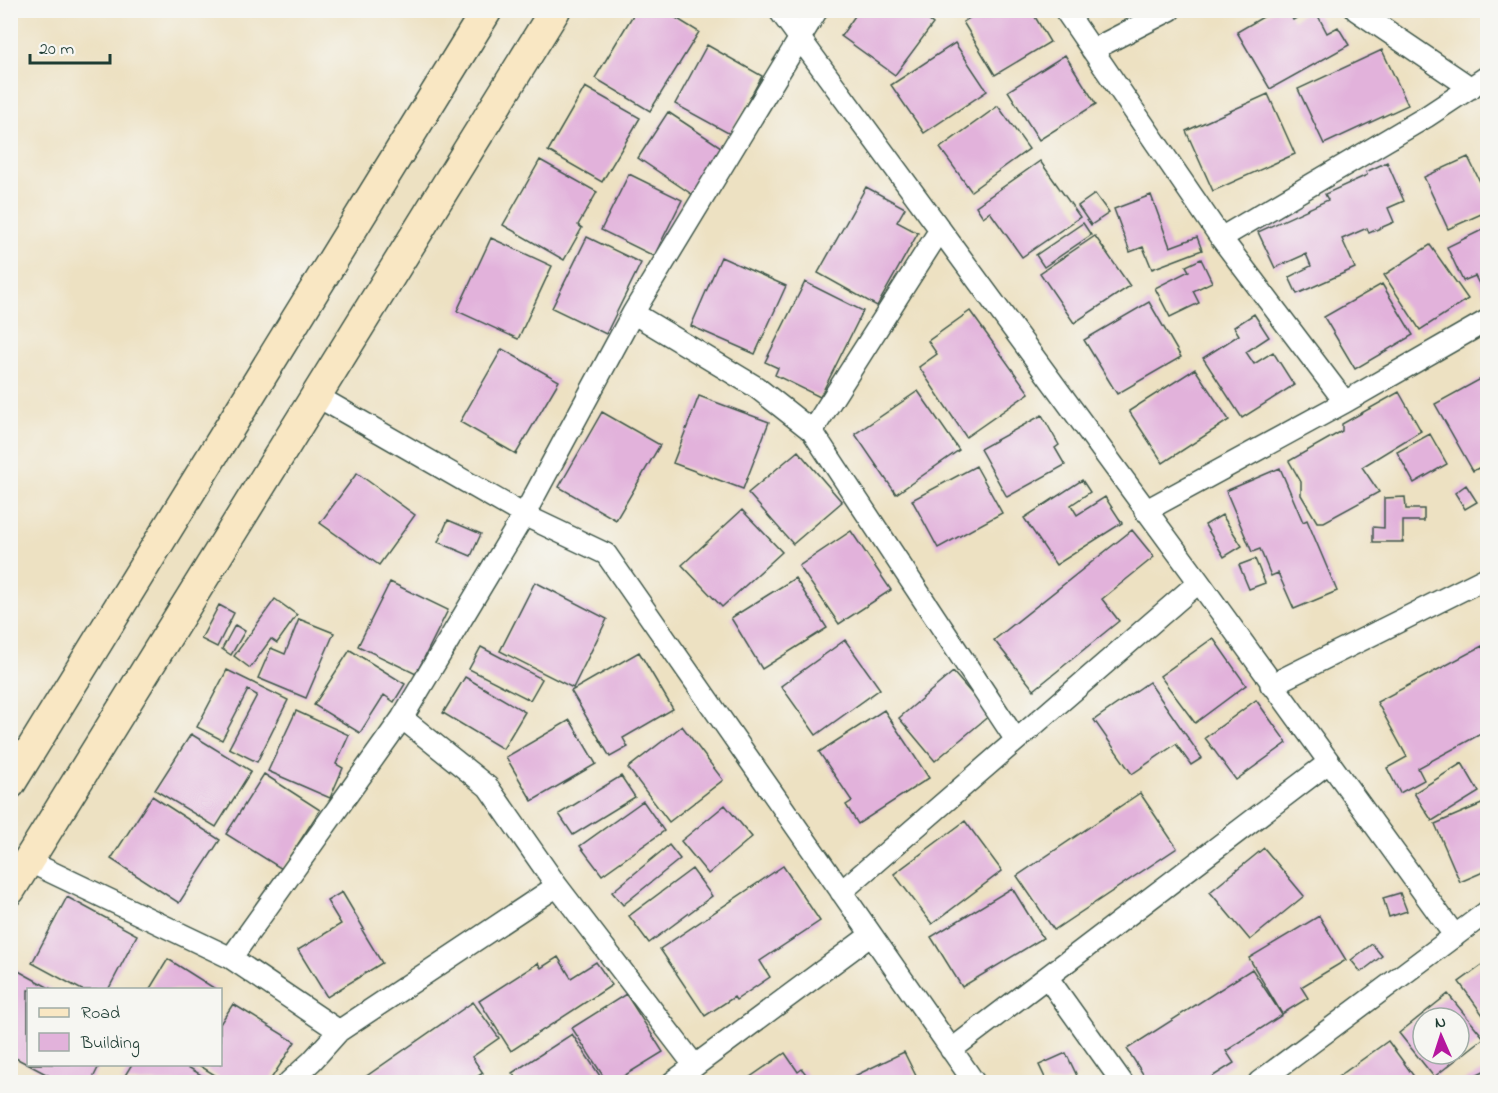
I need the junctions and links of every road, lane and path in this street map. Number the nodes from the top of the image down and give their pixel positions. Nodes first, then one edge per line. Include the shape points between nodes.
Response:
1 (487, 10) edge
2 (555, 10) edge
3 (779, 10) edge
4 (817, 10) edge
5 (1065, 10) edge
6 (1170, 10) edge
7 (1356, 10) edge
8 (800, 39) junction
9 (1092, 50) junction
10 (1479, 82) edge
11 (940, 230) junction
12 (1221, 238) junction
13 (633, 313) junction
14 (1488, 321) edge
15 (315, 395) junction
16 (1345, 402) junction
17 (812, 430) junction
18 (1144, 511) junction
19 (524, 515) junction
20 (1488, 577) edge
21 (1199, 582) junction
22 (1271, 685) junction
23 (402, 718) junction
24 (1016, 740) junction
25 (1328, 763) junction
26 (10, 784) edge
27 (28, 861) junction
28 (557, 886) junction
29 (10, 890) edge
30 (841, 892) junction
31 (1488, 911) edge
32 (871, 935) junction
33 (1455, 936) junction
34 (231, 958) junction
35 (1047, 977) junction
36 (339, 1031) junction
37 (951, 1050) junction
38 (695, 1066) junction
39 (1262, 1082) edge
40 (289, 1083) edge
41 (673, 1083) edge
42 (974, 1083) edge
43 (1122, 1083) edge

1 - 26 street
2 - 15 street
3 - 8 street
4 - 8 street
5 - 9 street
6 - 9 street
7 - 10 street
8 - 11 street
8 - 13 street
9 - 12 street
10 - 12 street
11 - 17 street
11 - 18 street
12 - 16 street
13 - 17 street via 756,387
13 - 19 street
14 - 16 street
15 - 19 street
15 - 27 street
16 - 18 street
17 - 24 street
18 - 21 street
19 - 23 street
19 - 30 street via 606,555
20 - 22 street
21 - 22 street
21 - 24 street
22 - 25 street
23 - 28 street via 488,787
23 - 34 street
24 - 30 street
25 - 33 street
25 - 35 street
27 - 29 street
27 - 34 street
28 - 36 street
28 - 38 street
30 - 32 street
31 - 33 street
32 - 37 street
32 - 38 street
33 - 39 street
34 - 36 street
35 - 37 street
35 - 43 street
36 - 40 street
37 - 42 street
38 - 41 street

